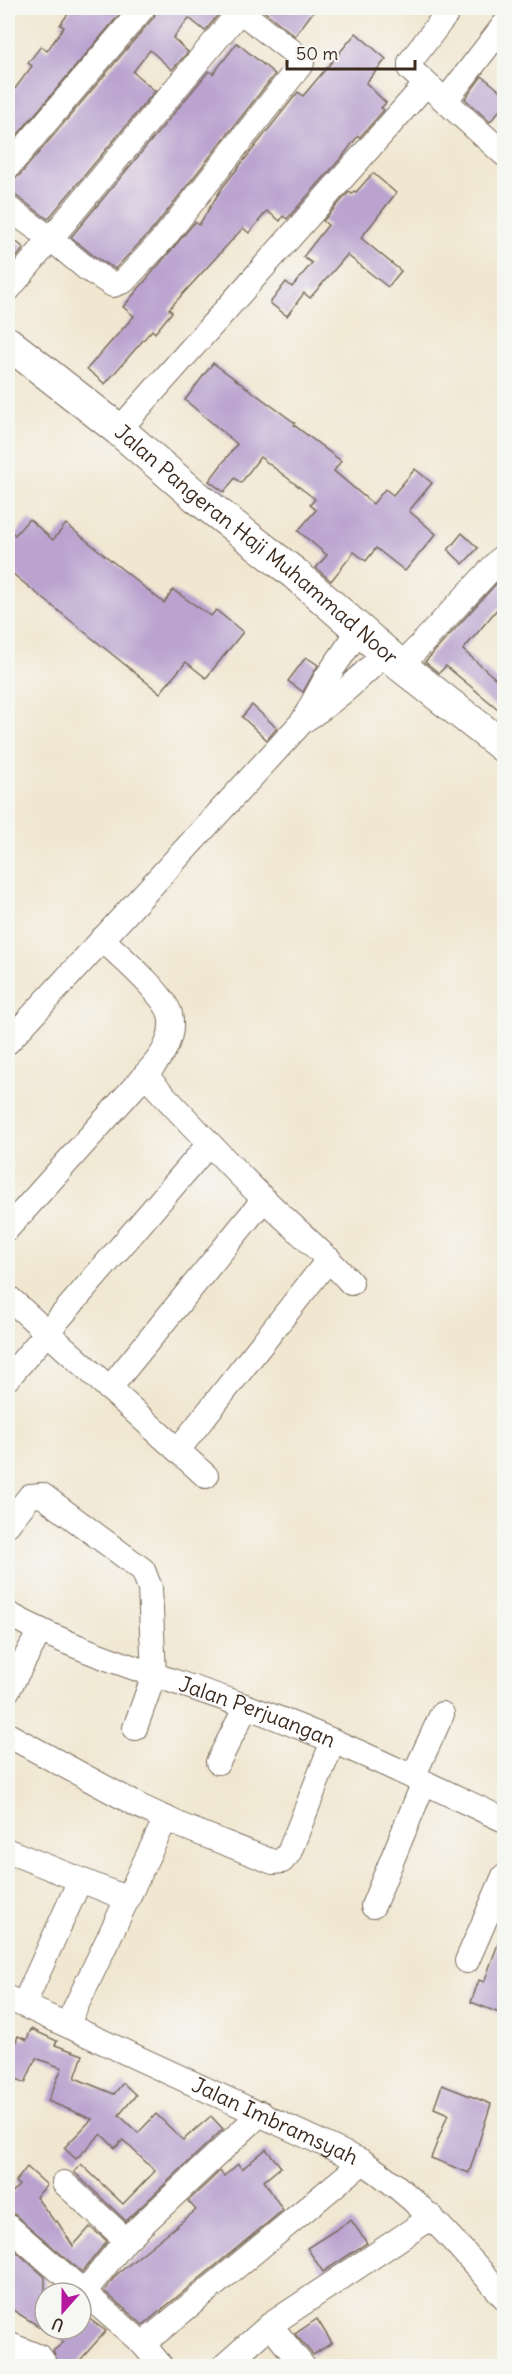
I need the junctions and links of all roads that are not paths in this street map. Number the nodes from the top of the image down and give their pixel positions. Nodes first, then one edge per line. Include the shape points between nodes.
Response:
1 (143, 8) edge
2 (450, 8) edge
3 (238, 9) edge
4 (504, 25) edge
5 (426, 84) junction
6 (446, 100) junction
7 (504, 154) edge
8 (8, 167) edge
9 (8, 208) edge
10 (50, 238) junction
11 (8, 290) edge
12 (8, 343) edge
13 (8, 363) edge
14 (119, 430) junction
15 (504, 555) edge
16 (283, 575) junction
17 (351, 642) junction
18 (388, 664) junction
19 (303, 721) junction
20 (504, 747) edge
21 (504, 768) edge
22 (102, 939) junction
23 (8, 1042) edge
24 (145, 1076) junction
25 (209, 1144) junction
26 (264, 1199) junction
27 (8, 1228) edge
28 (329, 1259) junction
29 (351, 1283) dead end
30 (8, 1298) edge
31 (46, 1332) junction
32 (8, 1378) edge
33 (109, 1389) junction
34 (178, 1450) junction
35 (206, 1476) dead end
36 (8, 1524) edge
37 (8, 1614) edge
38 (39, 1631) junction
39 (154, 1676) junction
40 (8, 1690) edge
41 (246, 1707) junction
42 (442, 1714) dead end
43 (135, 1728) dead end
44 (8, 1735) edge
45 (333, 1741) junction
46 (218, 1762) dead end
47 (419, 1780) junction
48 (166, 1818) junction
49 (504, 1820) edge
50 (8, 1851) edge
51 (504, 1876) edge
52 (80, 1880) junction
53 (128, 1899) junction
54 (373, 1906) dead end
55 (467, 1961) dead end
56 (16, 2001) edge
57 (67, 2025) junction
58 (261, 2113) junction
59 (363, 2162) junction
60 (64, 2182) dead end
61 (432, 2217) junction
62 (8, 2226) edge
63 (126, 2240) junction
64 (73, 2281) edge
65 (93, 2281) edge
66 (504, 2297) edge
67 (93, 2298) edge
68 (270, 2325) junction
69 (8, 2344) edge
70 (143, 2344) junction
71 (46, 2367) edge
72 (161, 2367) edge
73 (224, 2367) edge
74 (303, 2367) edge

1 - 8 street
2 - 5 street via 410,62 410,69
3 - 10 street
3 - 10 street via 302,63 164,238 124,280 113,285
4 - 6 street
5 - 6 street
5 - 14 street
6 - 7 street
9 - 10 street
10 - 11 street
12 - 14 main road, Jalan Pangeran Haji Muhammad Noor
13 - 16 main road, Jalan Pangeran Haji Muhammad Noor
14 - 16 main road, Jalan Pangeran Haji Muhammad Noor
15 - 18 street
16 - 17 main road, Jalan Pangeran Haji Muhammad Noor
16 - 18 main road, Jalan Pangeran Haji Muhammad Noor
17 - 18 main road, Jalan Pangeran Haji Muhammad Noor
17 - 19 street
18 - 19 street
18 - 20 main road, Jalan Pangeran Haji Muhammad Noor
18 - 21 main road, Jalan Pangeran Haji Muhammad Noor
19 - 22 street
22 - 23 street
22 - 24 street via 170,1012 168,1042
24 - 25 street
24 - 27 street
25 - 26 street
25 - 31 street
26 - 28 street
26 - 33 street
28 - 29 street
28 - 34 street
30 - 31 street
31 - 32 street
31 - 33 street
33 - 34 street
34 - 35 street
36 - 39 street via 30,1496 42,1495 144,1570 150,1588
37 - 38 street, Jalan Perjuangan
38 - 39 street, Jalan Perjuangan
38 - 40 street
39 - 41 street, Jalan Perjuangan
39 - 43 street
41 - 45 street, Jalan Perjuangan
41 - 46 street
42 - 47 street
44 - 48 street
45 - 47 street, Jalan Perjuangan
45 - 48 street via 290,1853 282,1861 273,1862
47 - 49 street, Jalan Perjuangan
47 - 54 street
48 - 53 street
50 - 52 street
51 - 55 street
52 - 53 street
52 - 56 street
53 - 57 street
56 - 57 street, Jalan Imbramsyah
57 - 58 street, Jalan Imbramsyah
58 - 59 street, Jalan Imbramsyah
58 - 63 street
59 - 61 street, Jalan Imbramsyah via 390,2179
59 - 70 street
60 - 63 street
61 - 66 street, Jalan Imbramsyah
61 - 68 street
62 - 64 street
63 - 65 street
67 - 70 street
68 - 73 street
68 - 74 street
69 - 71 street via 39,2357
70 - 72 street

